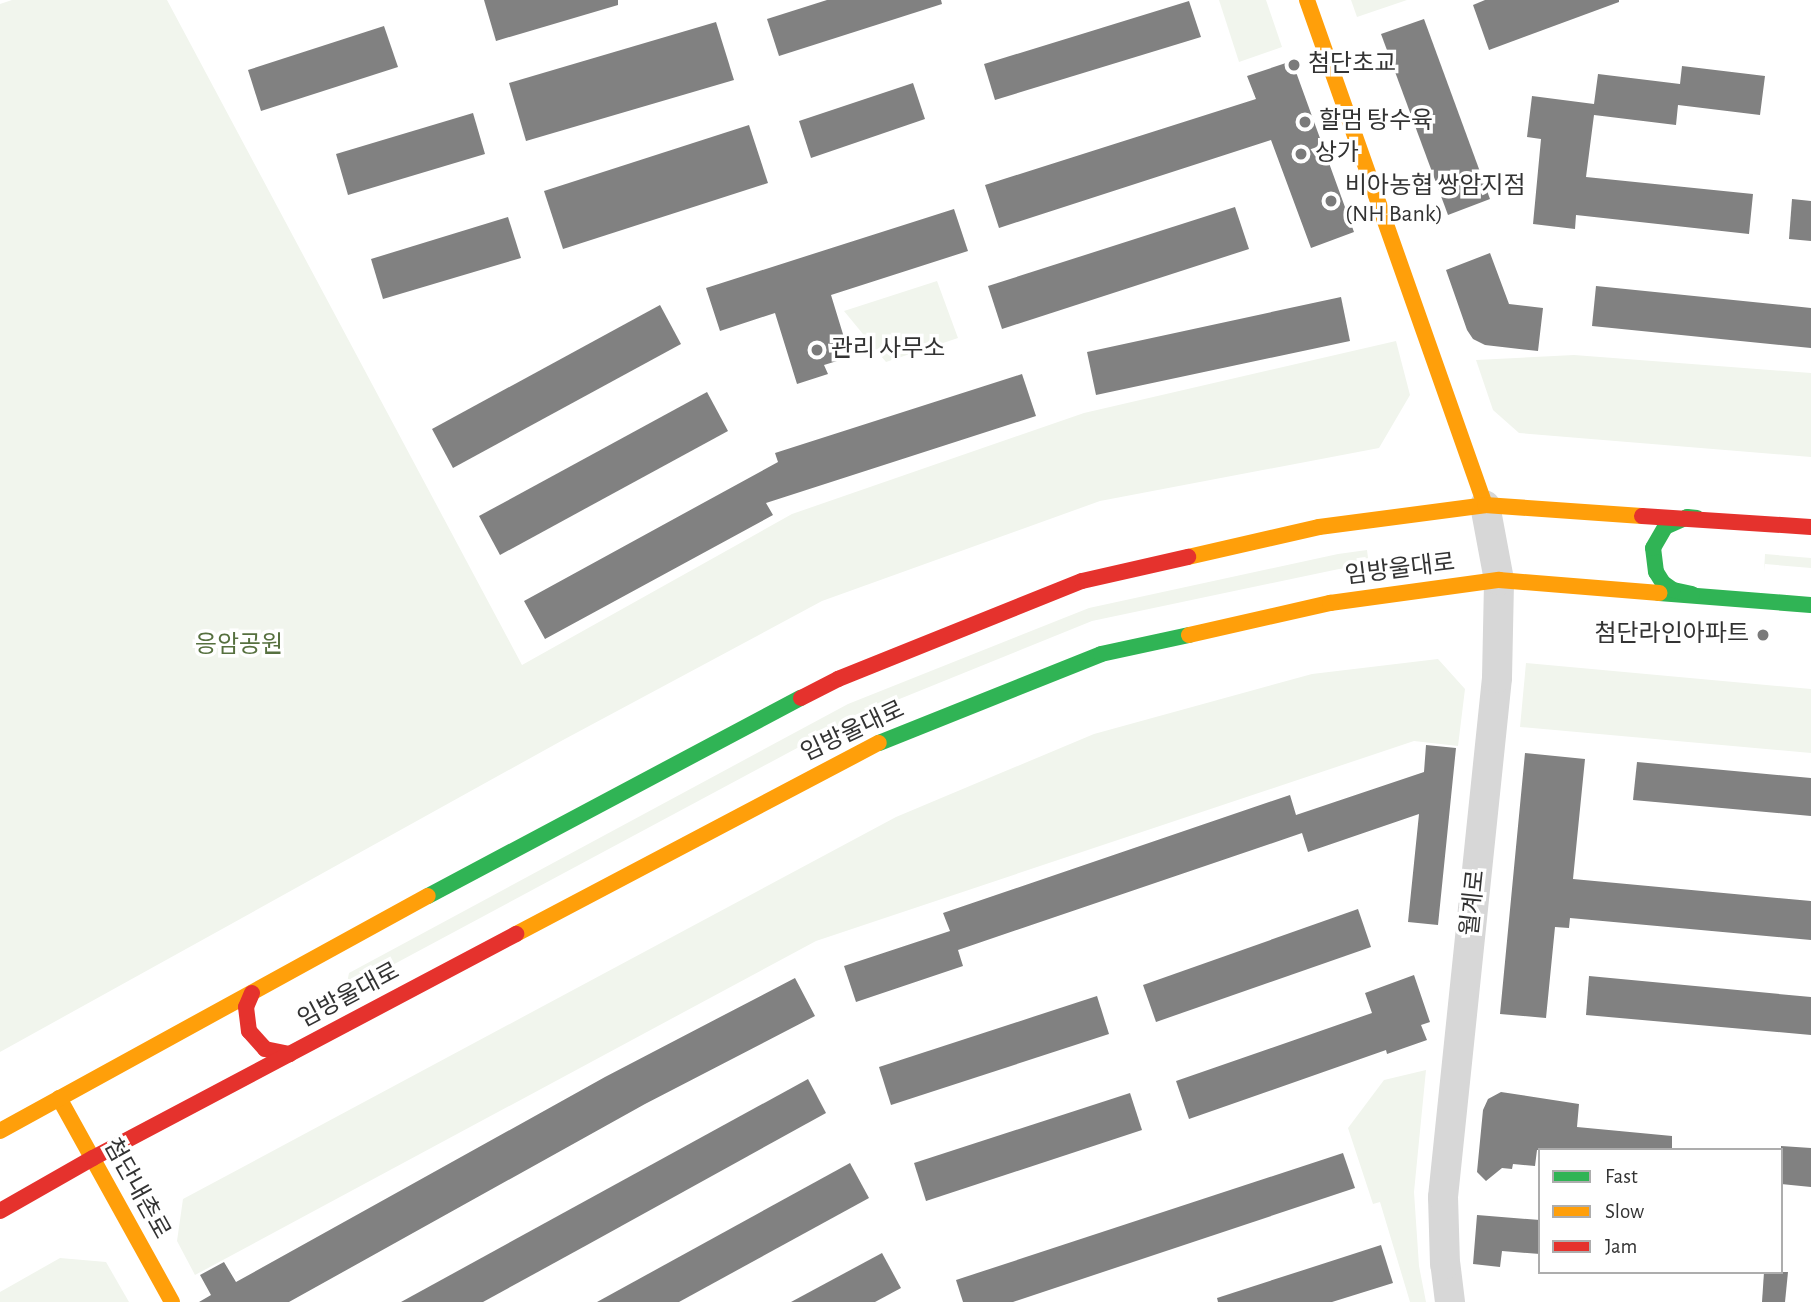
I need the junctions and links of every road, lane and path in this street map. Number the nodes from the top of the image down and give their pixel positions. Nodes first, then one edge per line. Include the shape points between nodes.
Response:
1 (1307, 0) edge
2 (1485, 505) junction
3 (1699, 518) junction
4 (1811, 527) edge
5 (1499, 580) junction
6 (1692, 594) junction
7 (1811, 604) edge
8 (252, 993) junction
9 (289, 1054) junction
10 (59, 1098) junction
11 (0, 1131) edge
12 (93, 1158) junction
13 (0, 1211) edge
14 (172, 1302) edge
15 (1450, 1302) edge

1 - 2 main road
2 - 3 main road, 임방울대로
2 - 5 street, 월계로
2 - 8 main road, 임방울대로 via 1319,527 1082,581 838,679
3 - 4 main road, 임방울대로
3 - 6 main road via 1687,517 1665,527 1653,548 1656,572 1663,583
5 - 6 main road, 임방울대로
5 - 9 main road, 임방울대로 via 1330,603 1101,654 860,750
5 - 15 street, 월계로 via 1497,678 1443,1197
6 - 7 main road, 임방울대로
8 - 9 main road via 246,1007 249,1031 265,1049
8 - 10 main road, 임방울대로
9 - 12 main road, 임방울대로
10 - 11 main road, 임방울대로
10 - 12 main road, 첨단내촌로
12 - 13 main road, 임방울대로
12 - 14 main road, 첨단내촌로

